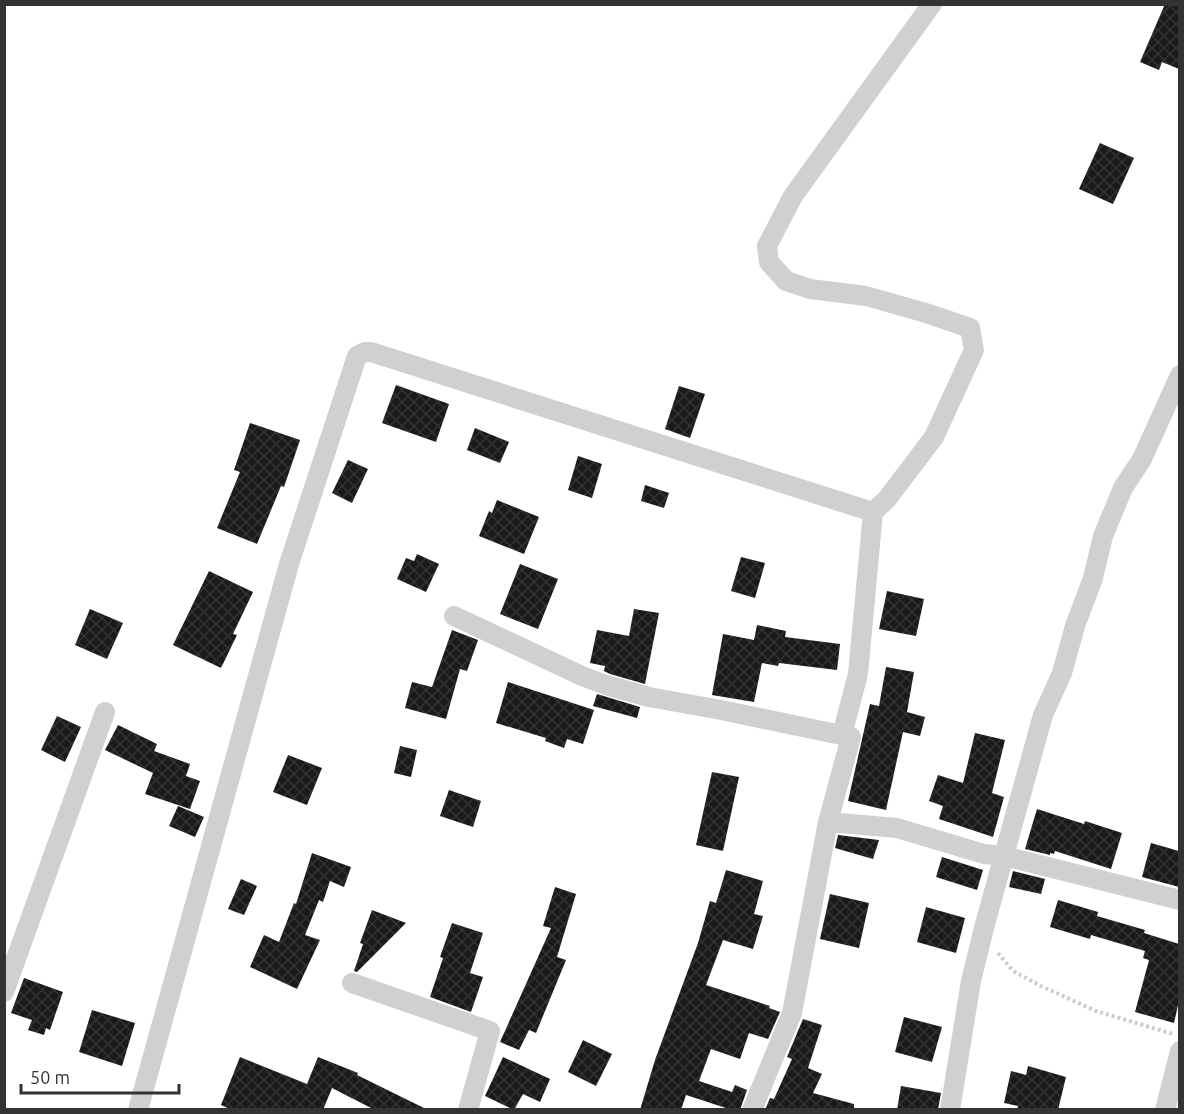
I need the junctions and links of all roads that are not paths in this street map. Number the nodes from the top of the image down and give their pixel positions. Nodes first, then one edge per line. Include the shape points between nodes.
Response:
1 (932, 4) edge
2 (1179, 375) edge
3 (873, 512) junction
4 (454, 616) dead end
5 (105, 712) dead end
6 (842, 735) junction
7 (828, 822) junction
8 (1004, 856) junction
9 (1179, 900) edge
10 (352, 983) dead end
11 (4, 992) edge
12 (1179, 1051) edge
13 (138, 1110) edge
14 (468, 1110) edge
15 (752, 1110) edge
16 (950, 1110) edge
17 (1165, 1110) edge

1 - 3 street via 793,196 767,246 768,262 786,281 810,289 866,296 970,328 974,350 934,436
2 - 8 street via 1103,536 1062,673 1043,715
3 - 6 street via 858,674
3 - 13 street via 370,352 357,356 289,564
4 - 6 street via 606,685
5 - 11 street
6 - 7 street via 851,737
7 - 8 street via 897,828 984,854
7 - 15 street via 792,1013
8 - 9 street
8 - 16 street via 971,981
10 - 14 street via 490,1031
12 - 17 street

